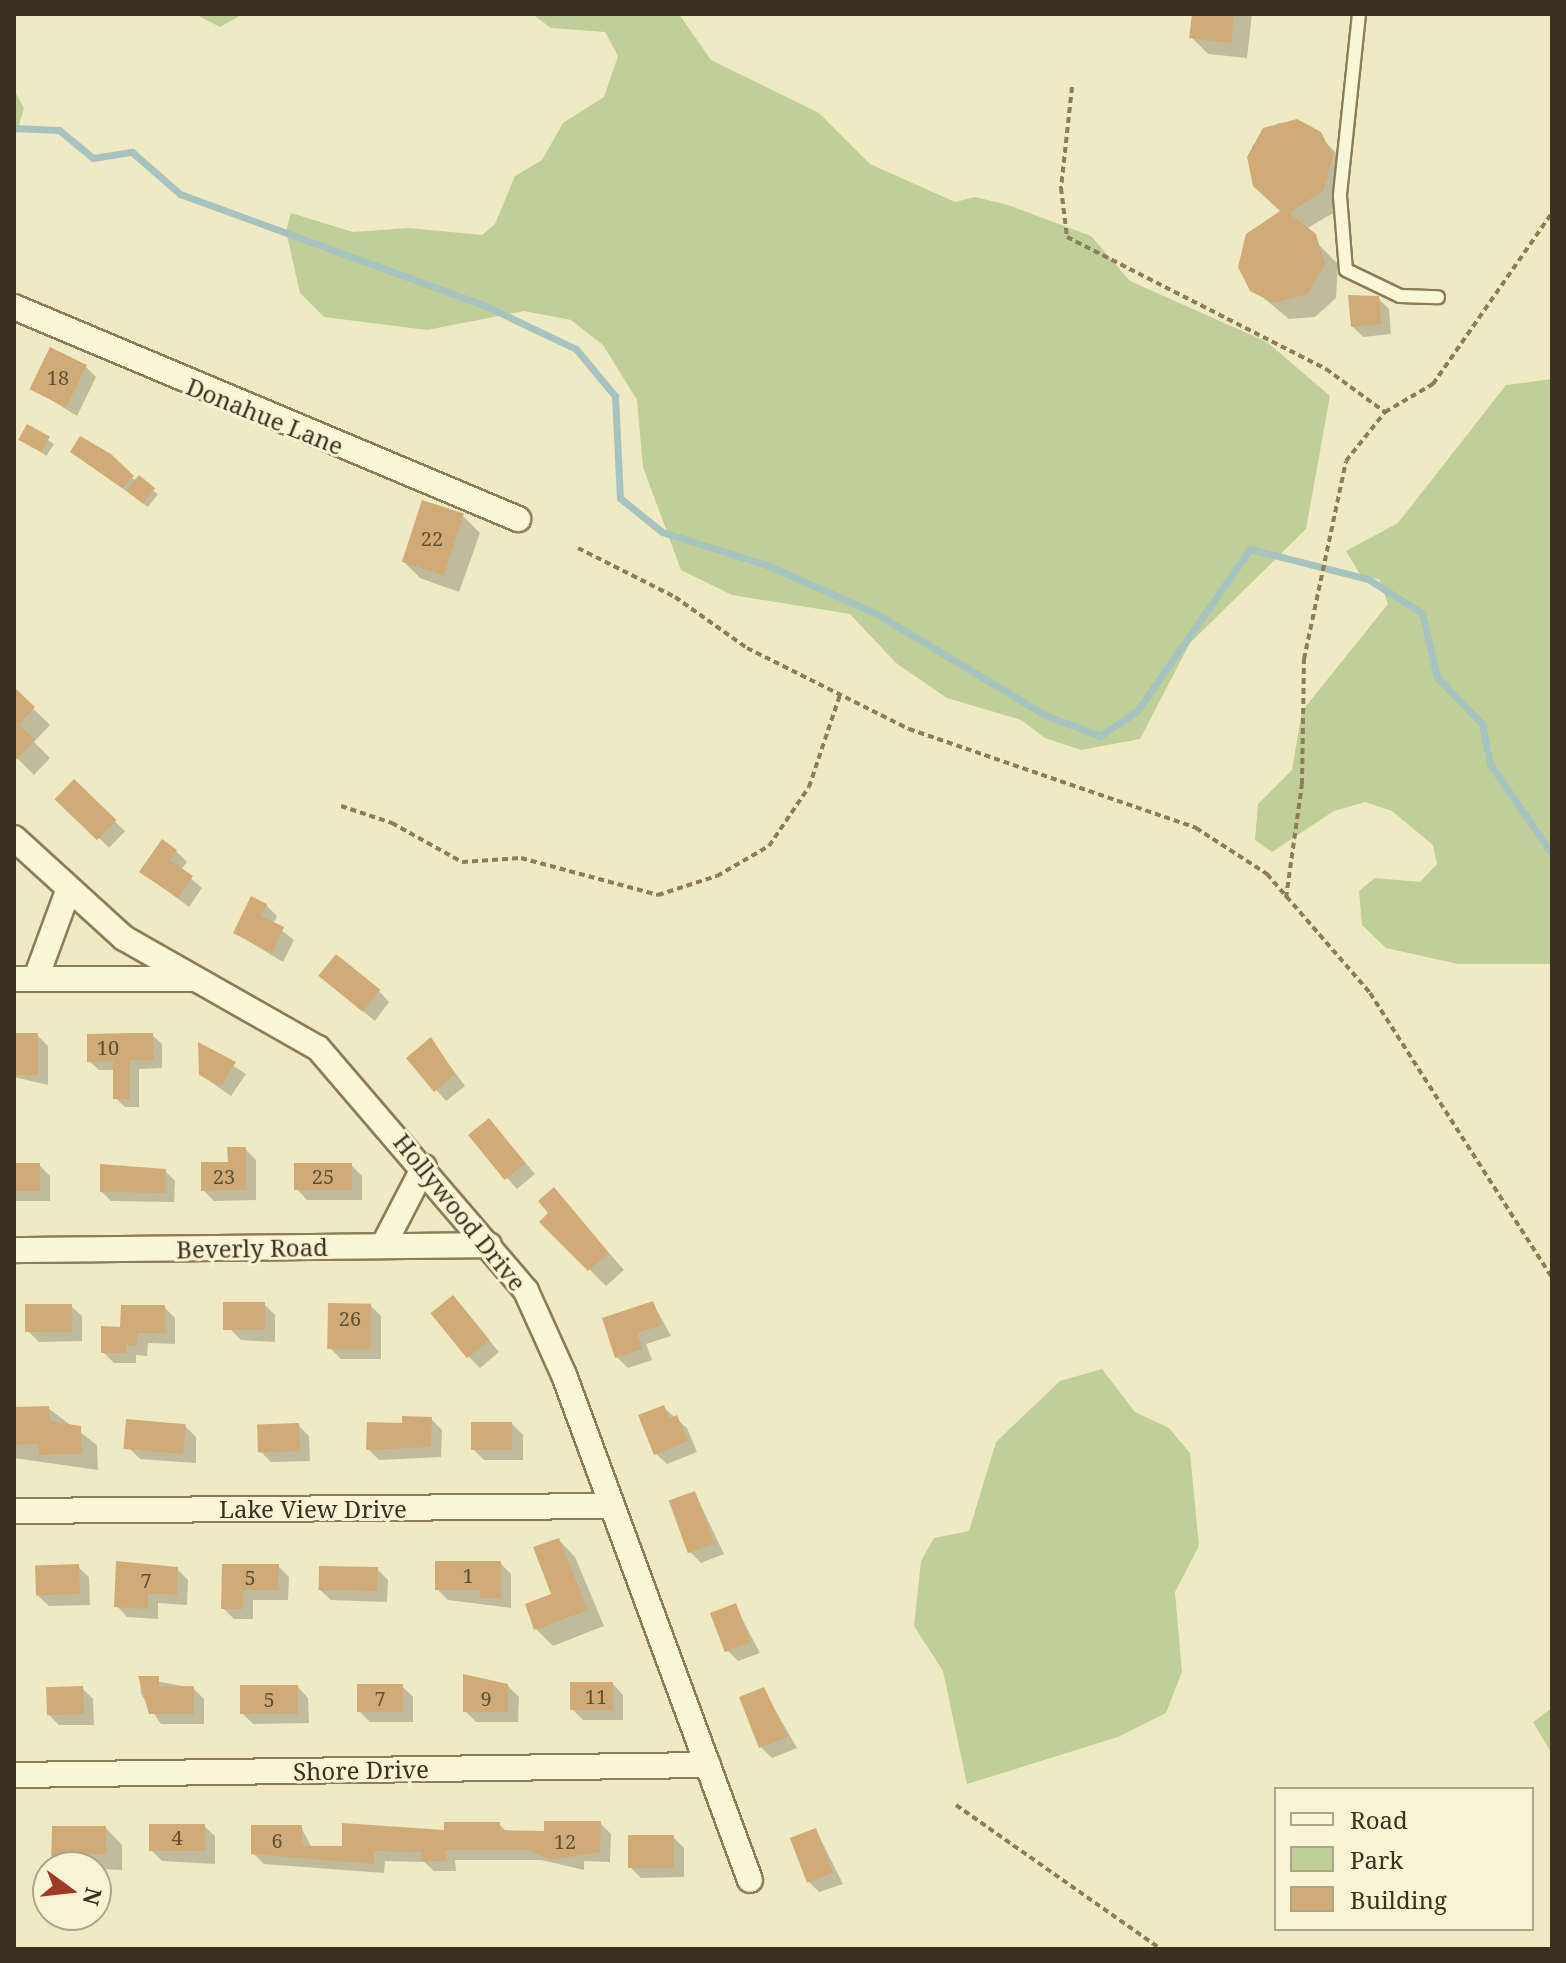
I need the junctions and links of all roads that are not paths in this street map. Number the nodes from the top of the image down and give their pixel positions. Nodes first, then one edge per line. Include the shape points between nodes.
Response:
1 (1359, 14) edge
2 (1438, 297) dead end
3 (14, 307) edge
4 (518, 519) dead end
5 (14, 838) edge
6 (68, 891) junction
7 (25, 978) edge
8 (195, 979) junction
9 (424, 1167) junction
10 (489, 1245) junction
11 (383, 1246) junction
12 (14, 1250) edge
13 (612, 1506) junction
14 (14, 1511) edge
15 (708, 1765) junction
16 (14, 1775) edge
17 (750, 1880) dead end

1 - 2 lane via 1340,196 1346,270 1400,296
3 - 4 street, Donahue Lane
5 - 6 street, Hollywood Drive
6 - 7 street
6 - 8 street, Hollywood Drive via 124,938
7 - 8 street
8 - 9 street, Hollywood Drive via 318,1048
9 - 10 street, Hollywood Drive
9 - 11 street
10 - 11 street, Beverly Road
10 - 13 street, Hollywood Drive via 542,1322
11 - 12 street, Beverly Road
13 - 14 street, Lake View Drive
13 - 15 street, Hollywood Drive
15 - 16 street, Shore Drive
15 - 17 street, Hollywood Drive

